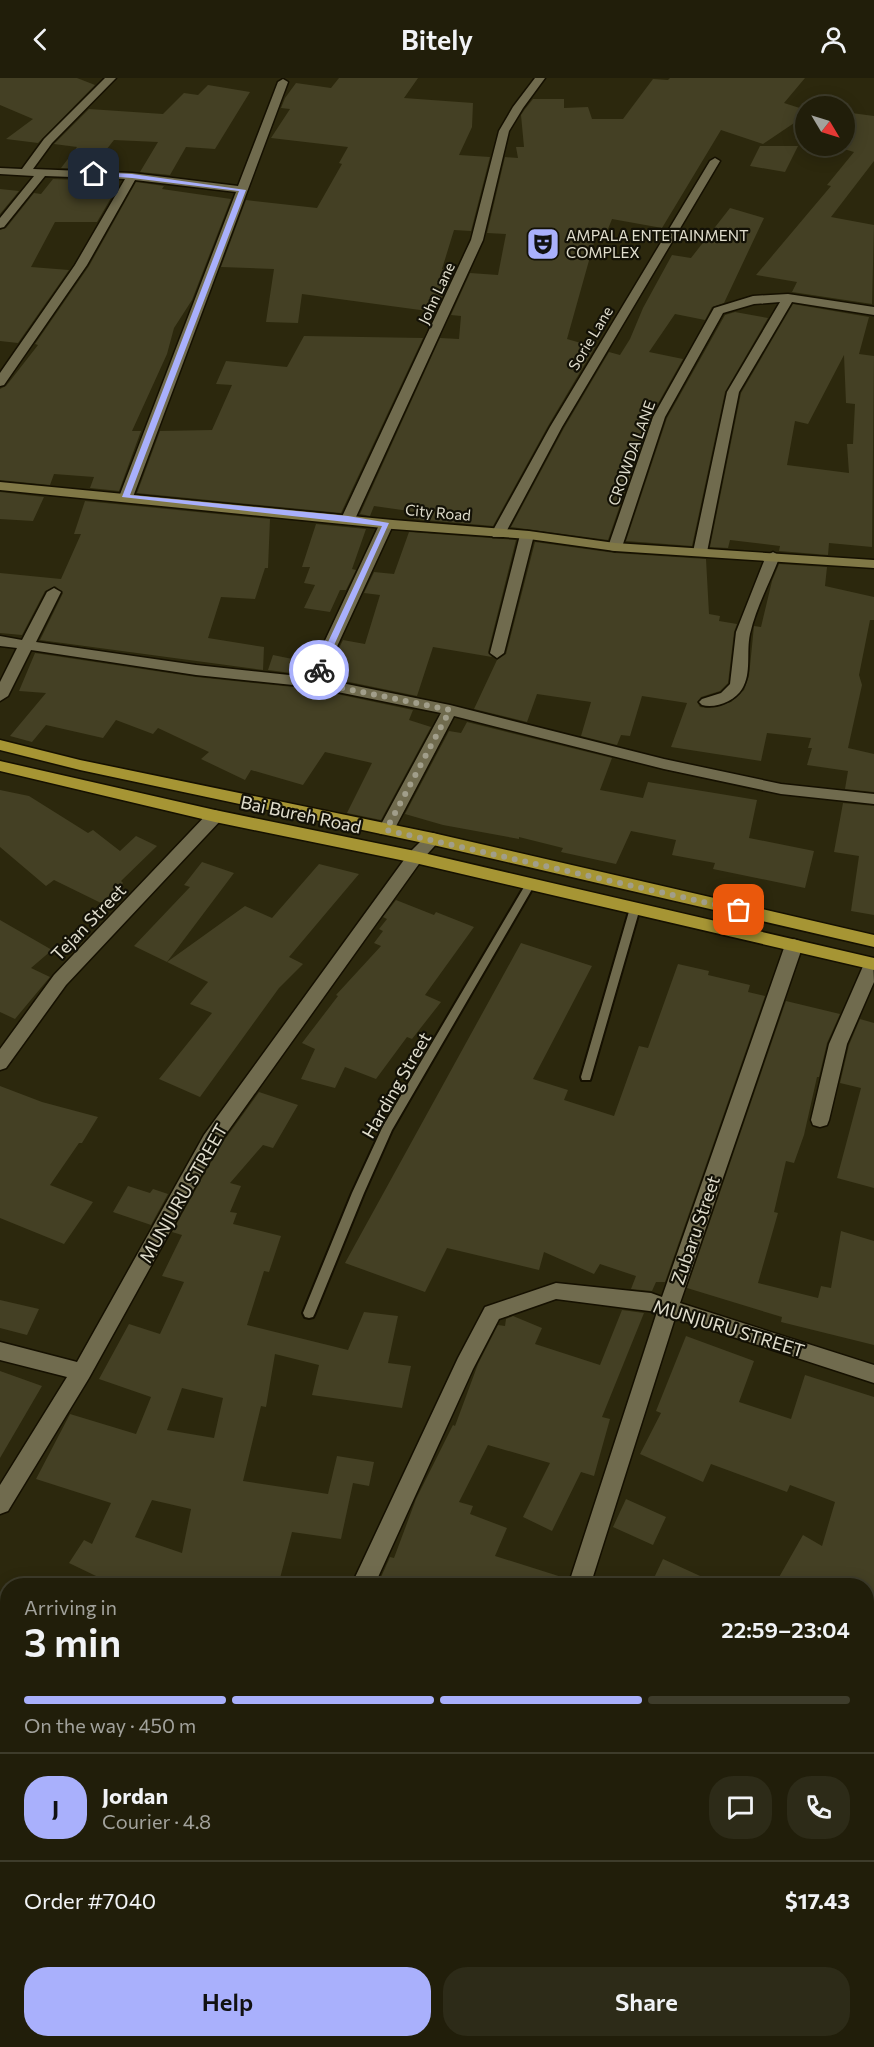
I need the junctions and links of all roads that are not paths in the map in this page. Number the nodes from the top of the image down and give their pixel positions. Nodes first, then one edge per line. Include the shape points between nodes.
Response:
1 (111, 78) edge
2 (540, 78) edge
3 (283, 82) dead end
4 (715, 161) dead end
5 (0, 171) edge
6 (25, 172) junction
7 (43, 172) junction
8 (132, 176) junction
9 (243, 190) junction
10 (0, 225) edge
11 (788, 298) junction
12 (874, 311) edge
13 (0, 382) edge
14 (0, 486) edge
15 (126, 497) junction
16 (348, 519) junction
17 (386, 525) junction
18 (498, 534) junction
19 (527, 535) junction
20 (615, 547) junction
21 (700, 552) junction
22 (773, 556) junction
23 (874, 564) edge
24 (54, 592) dead end
25 (0, 641) edge
26 (25, 644) junction
27 (497, 653) dead end
28 (313, 682) junction
29 (0, 696) edge
30 (707, 702) dead end
31 (450, 710) junction
32 (0, 745) edge
33 (0, 766) edge
34 (874, 799) edge
35 (215, 816) junction
36 (386, 830) junction
37 (433, 839) junction
38 (416, 857) junction
39 (530, 884) junction
40 (635, 908) junction
41 (874, 941) edge
42 (794, 945) junction
43 (873, 964) edge
44 (0, 1063) edge
45 (586, 1077) dead end
46 (820, 1120) dead end
47 (669, 1306) junction
48 (309, 1313) dead end
49 (0, 1351) edge
50 (82, 1372) junction
51 (874, 1374) edge
52 (0, 1504) edge
53 (366, 1578) edge
54 (582, 1578) edge

1 - 6 street via 48,141
2 - 16 street, John Lane via 504,131 477,240
3 - 9 street
4 - 18 street, Sorie Lane via 556,427
5 - 6 street
6 - 7 street
7 - 8 street
7 - 10 street
8 - 9 street
8 - 13 street via 81,265
9 - 15 street
11 - 12 street
11 - 20 street, CROWDA LANE via 753,300 718,311 659,417
11 - 21 street via 734,392
14 - 15 main road, City Road
15 - 16 main road, City Road
16 - 17 main road, City Road
17 - 18 main road, City Road
17 - 28 street
18 - 19 main road, City Road
19 - 20 main road, City Road
19 - 27 street
20 - 21 main road, City Road
21 - 22 main road, City Road
22 - 23 main road, City Road
22 - 30 street via 744,634 736,686 728,697
24 - 26 street
25 - 26 street
26 - 28 street via 196,670
26 - 29 street
28 - 31 street
31 - 34 street via 781,789
31 - 36 street
32 - 36 highway, Bai Bureh Road
33 - 35 highway, Bai Bureh Road
35 - 38 highway, Bai Bureh Road
35 - 44 street, Tejan Street via 60,980
36 - 37 highway, Bai Bureh Road
37 - 38 street, MUNJURU STREET
37 - 41 highway, Bai Bureh Road
38 - 39 highway, Bai Bureh Road
38 - 50 street, MUNJURU STREET via 211,1140
39 - 40 highway, Bai Bureh Road
39 - 48 lane, Harding Street via 387,1129
40 - 42 highway, Bai Bureh Road
40 - 45 lane
42 - 43 highway, Bai Bureh Road
42 - 47 street, Zubaru Street
43 - 46 street via 838,1044
47 - 51 street, MUNJURU STREET
47 - 53 street, MUNJURU STREET via 556,1291 492,1313
47 - 54 street, Zubaru Street
49 - 50 street
50 - 52 street, MUNJURU STREET

